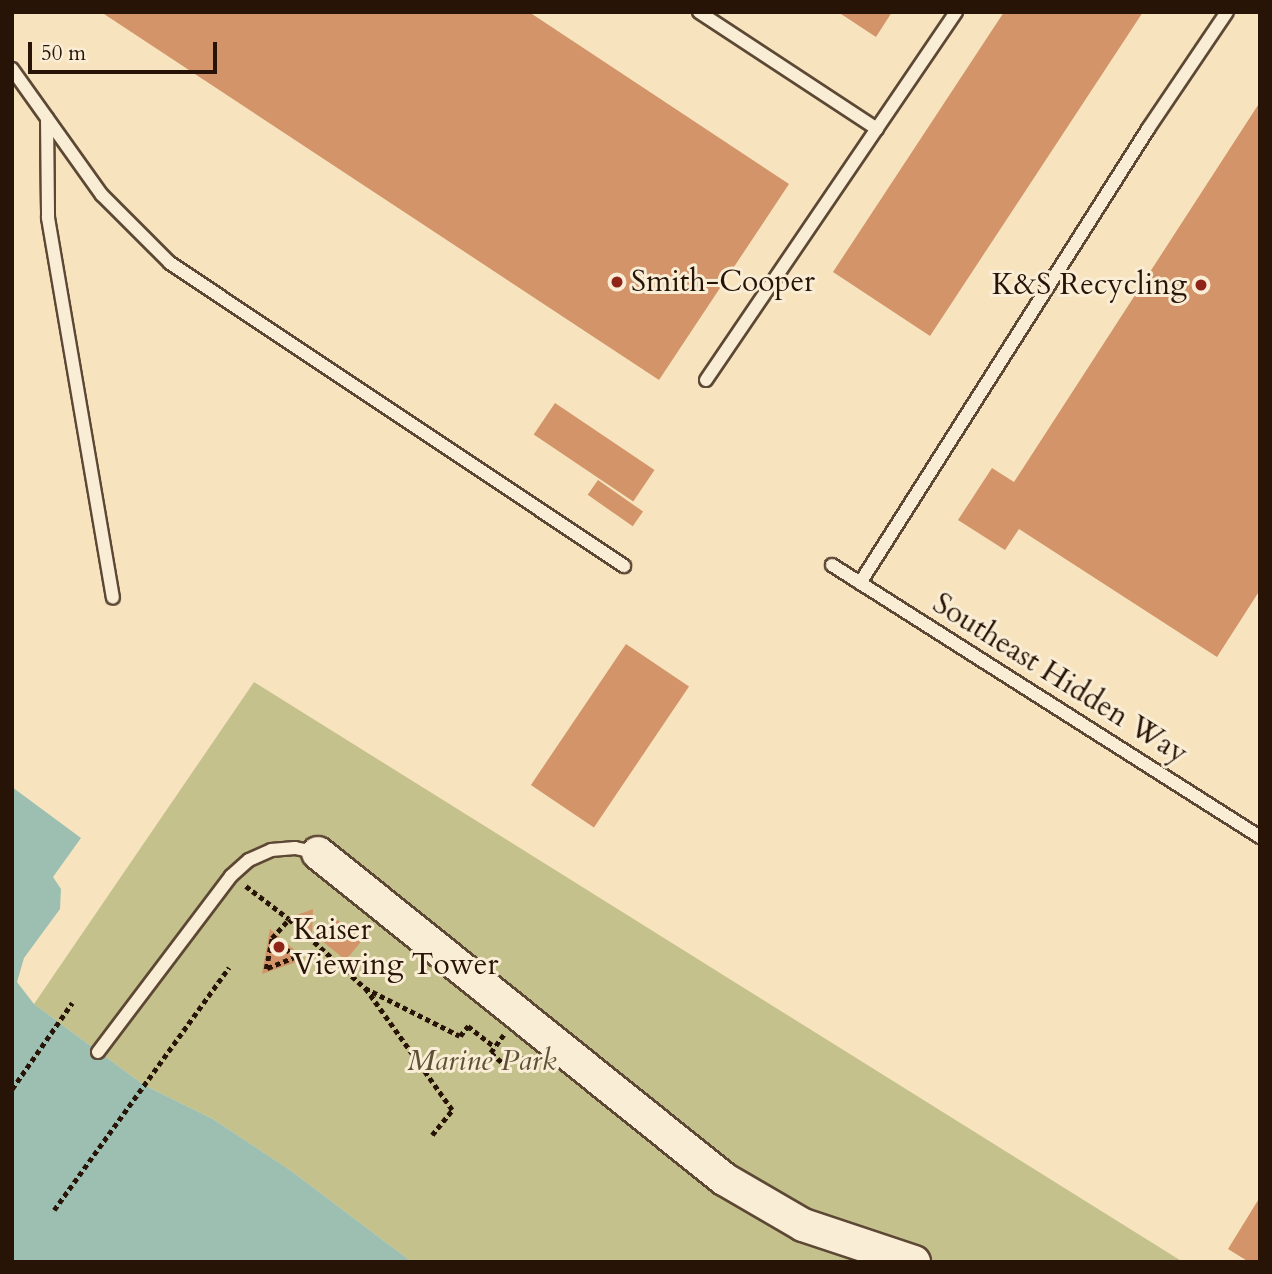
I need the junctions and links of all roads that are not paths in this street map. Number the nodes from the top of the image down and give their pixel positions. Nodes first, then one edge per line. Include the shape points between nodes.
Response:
1 (699, 12) edge
2 (956, 12) edge
3 (1227, 12) edge
4 (12, 69) edge
5 (47, 117) junction
6 (877, 129) junction
7 (706, 380) dead end
8 (832, 565) dead end
9 (624, 566) dead end
10 (860, 583) junction
11 (113, 597) dead end
12 (1260, 837) edge
13 (318, 853) joint
14 (98, 1052) dead end
15 (914, 1262) edge

1 - 6 lane
2 - 6 lane
3 - 10 lane
4 - 5 lane
5 - 9 lane via 102,195 170,263
5 - 11 lane via 48,218
6 - 7 lane
8 - 10 lane, Southeast Hidden Way
10 - 12 lane, Southeast Hidden Way
13 - 14 lane via 295,848 271,850 249,860
13 - 15 street via 724,1179 803,1225

